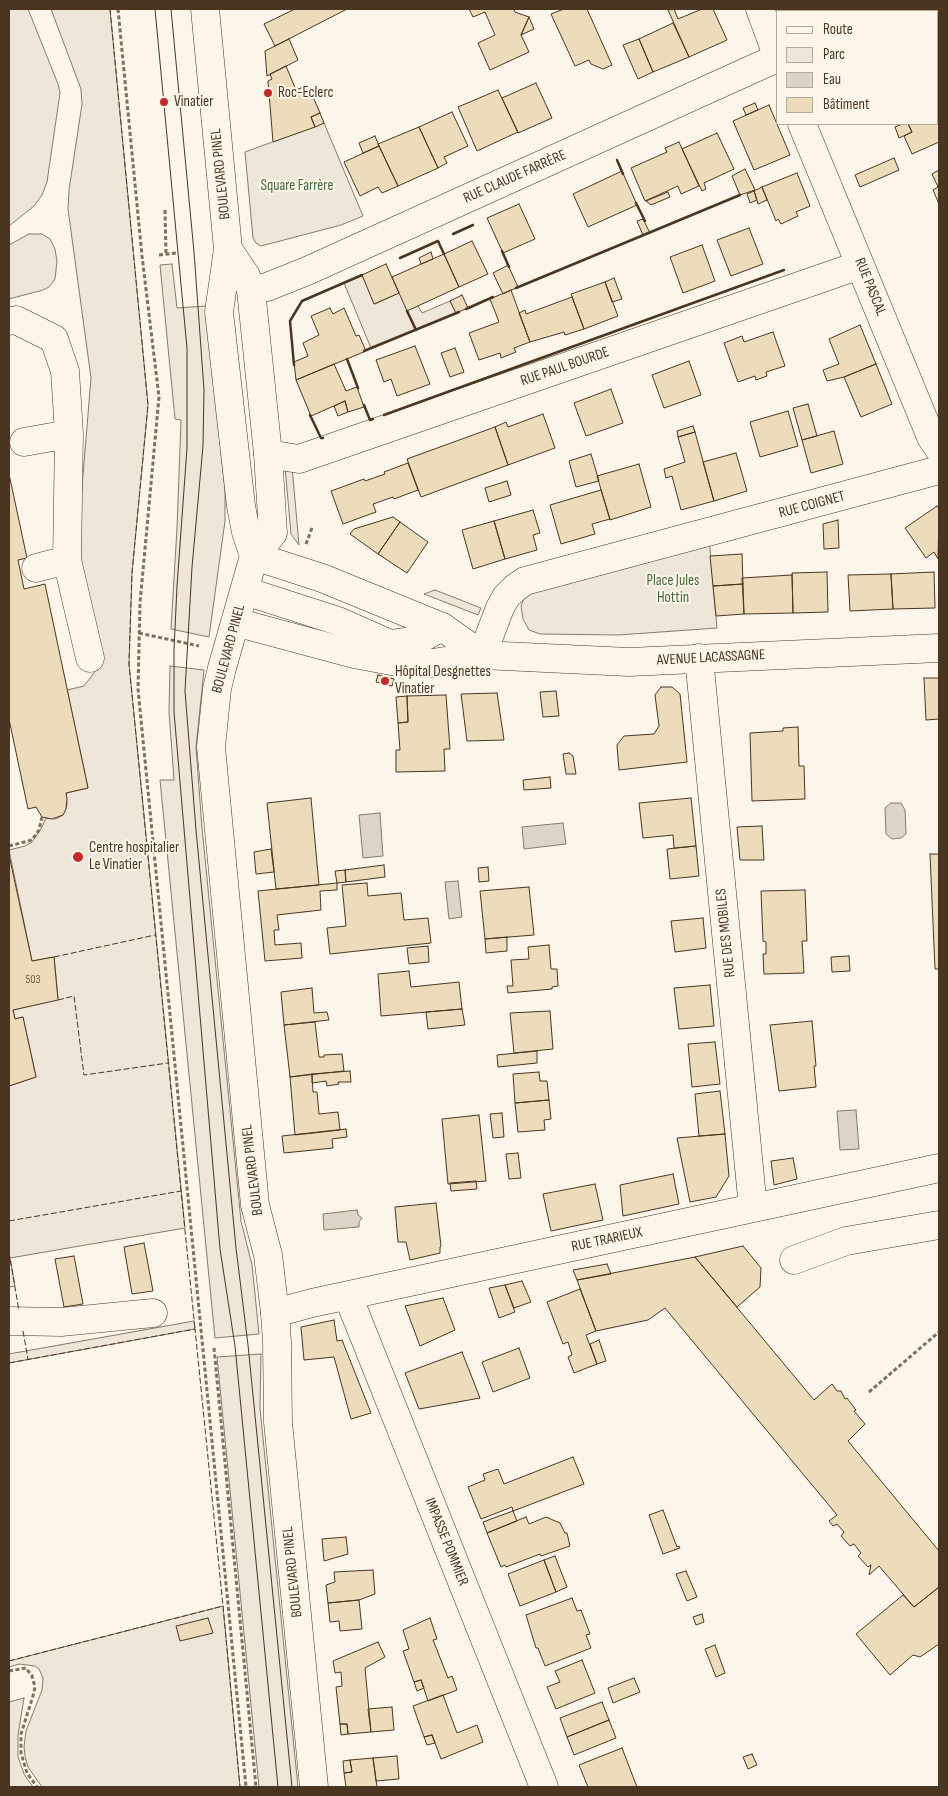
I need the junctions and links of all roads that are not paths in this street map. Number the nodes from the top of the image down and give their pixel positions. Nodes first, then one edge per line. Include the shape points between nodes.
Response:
1 (205, 9) edge
2 (760, 9) edge
3 (776, 54) edge
4 (776, 57) edge
5 (802, 125) edge
6 (228, 249) junction
7 (860, 265) junction
8 (251, 290) junction
9 (9, 321) edge
10 (69, 434) junction
11 (24, 442) dead end
12 (939, 449) edge
13 (268, 454) junction
14 (939, 470) edge
15 (254, 556) junction
16 (67, 560) junction
17 (36, 568) dead end
18 (245, 591) junction
19 (235, 622) junction
20 (442, 627) junction
21 (939, 648) edge
22 (482, 655) junction
23 (90, 658) dead end
24 (699, 658) junction
25 (939, 1168) edge
26 (753, 1208) junction
27 (939, 1225) edge
28 (794, 1260) dead end
29 (348, 1296) junction
30 (275, 1313) junction
31 (153, 1314) dead end
32 (9, 1321) edge
33 (314, 1787) edge
34 (544, 1787) edge

1 - 6 street, BOULEVARD PINEL
2 - 3 street
4 - 8 street, RUE CLAUDE FARRÈRE via 308,271
5 - 7 street, RUE PASCAL
6 - 8 street, BOULEVARD PINEL
6 - 15 street, BOULEVARD PINEL via 219,312 241,506
7 - 12 street, RUE PASCAL
7 - 13 street, RUE PAUL BOURDE via 300,459
8 - 13 street, BOULEVARD PINEL
9 - 10 street via 16,320 54,339 65,371
10 - 11 street
10 - 16 street
13 - 15 street, BOULEVARD PINEL via 273,533
14 - 22 street, RUE COIGNET via 525,581 506,597
15 - 18 street, BOULEVARD PINEL
15 - 20 street via 322,578
16 - 17 street
16 - 23 street
18 - 19 street, BOULEVARD PINEL
18 - 20 street via 338,621 390,644 418,640
19 - 22 street, AVENUE LACASSAGNE via 354,654 398,662 433,663
19 - 30 street, BOULEVARD PINEL via 219,680 211,747 256,1205 268,1255
20 - 22 street
21 - 24 street, AVENUE LACASSAGNE
22 - 24 street, AVENUE LACASSAGNE via 629,662
24 - 26 street, RUE DES MOBILES
25 - 26 street, RUE TRARIEUX
26 - 29 street, RUE TRARIEUX
27 - 28 street via 846,1241
29 - 30 street, RUE TRARIEUX
29 - 34 street, IMPASSE POMMIER
30 - 33 street, BOULEVARD PINEL via 278,1422
31 - 32 street via 61,1322

